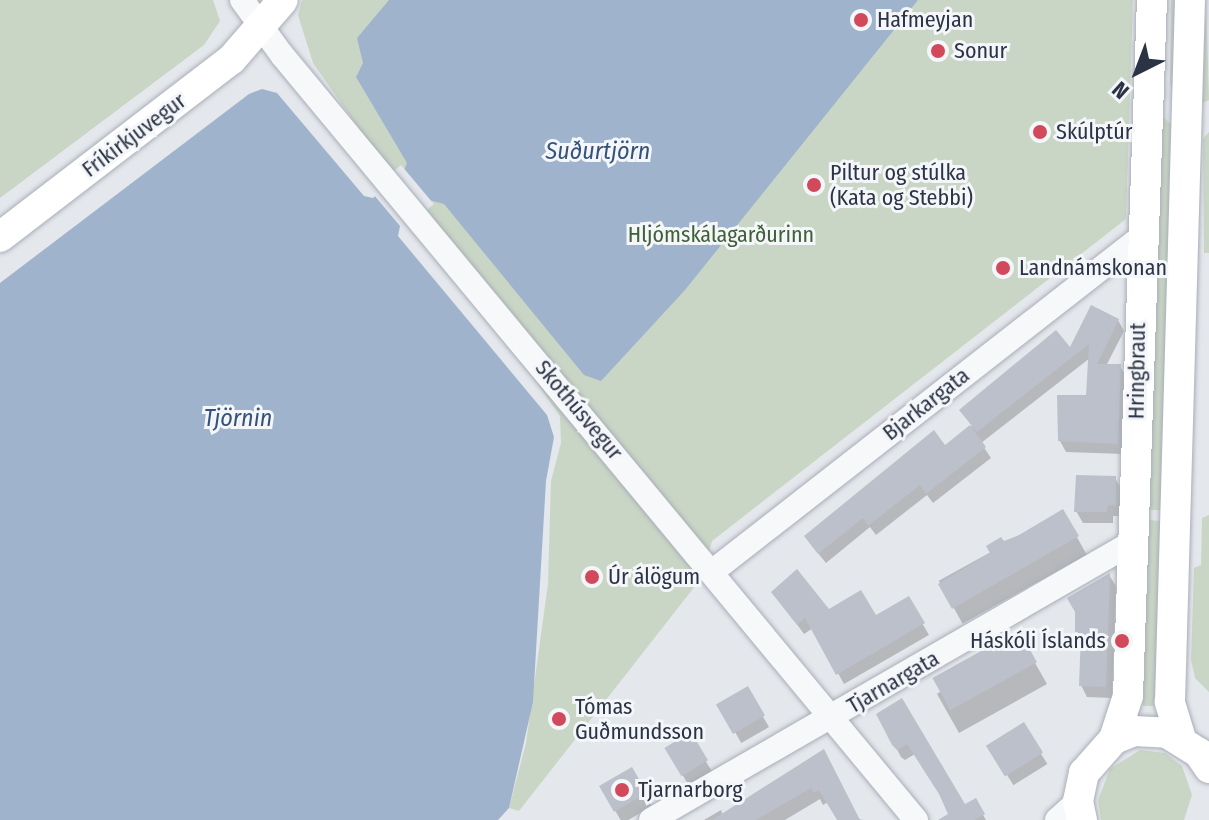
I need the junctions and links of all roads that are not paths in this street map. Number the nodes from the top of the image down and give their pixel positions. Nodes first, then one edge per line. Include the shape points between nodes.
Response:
1 (242, 0) edge
2 (283, 0) edge
3 (1152, 0) edge
4 (1165, 0) edge
5 (1190, 0) edge
6 (264, 13) edge
7 (1197, 114) edge
8 (0, 237) edge
9 (1140, 238) junction
10 (1133, 542) junction
11 (713, 571) junction
12 (832, 717) junction
13 (1114, 739) junction
14 (1200, 753) edge
15 (1073, 814) edge
16 (651, 820) edge
17 (916, 820) edge

1 - 6 street, Skothúsvegur
2 - 6 main road, Fríkirkjuvegur
3 - 9 main road, Hringbraut
4 - 7 main road via 1165,96 1173,115
5 - 7 main road, Hringbraut
6 - 8 main road, Fríkirkjuvegur via 214,73
6 - 11 street, Skothúsvegur via 383,176
7 - 14 main road, Hringbraut via 1170,702
9 - 10 main road, Hringbraut
9 - 11 street, Bjarkargata
10 - 12 street, Tjarnargata
10 - 13 main road, Hringbraut via 1128,696
11 - 12 street, Skothúsvegur
12 - 16 street, Tjarnargata
12 - 17 street, Skothúsvegur
13 - 14 main road via 1153,730
13 - 15 main road via 1091,759

